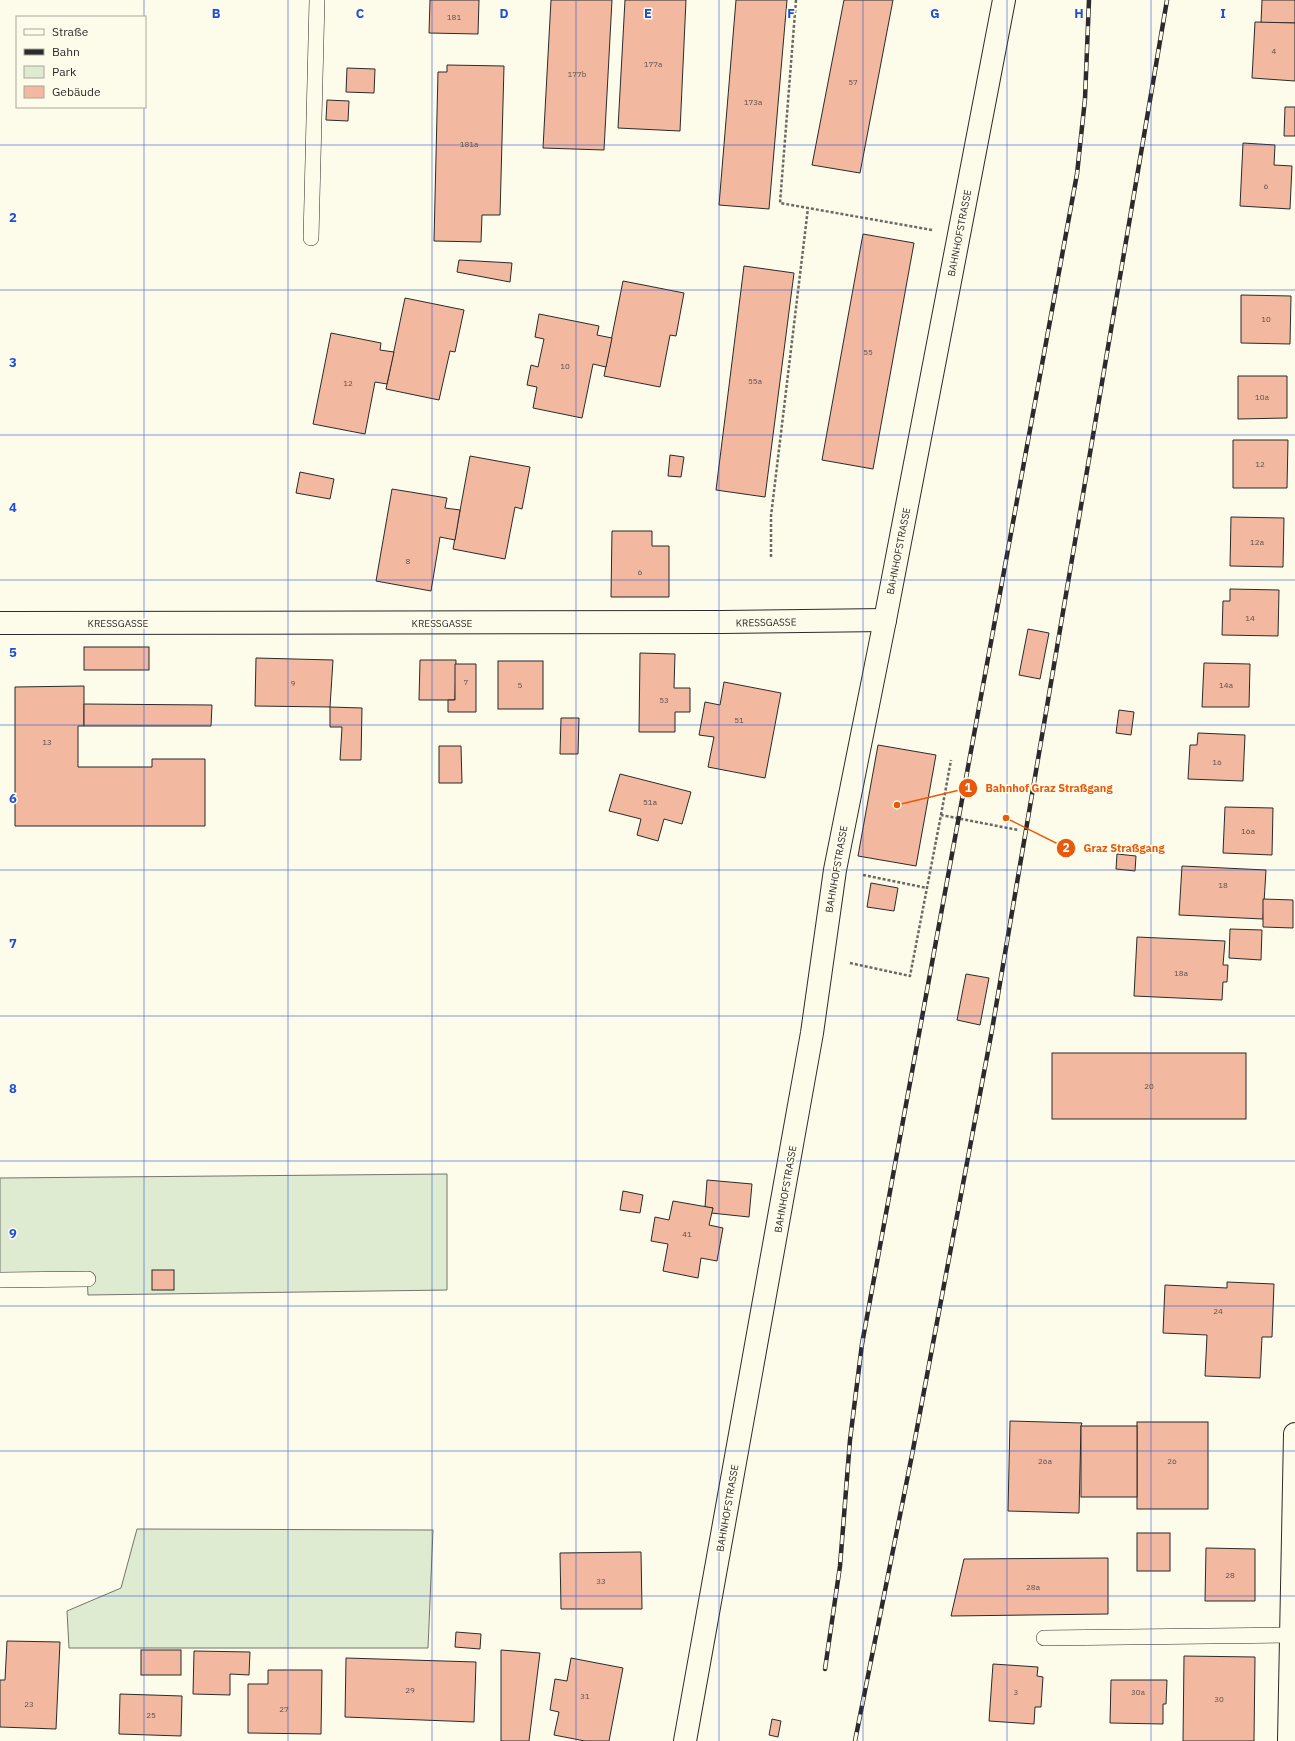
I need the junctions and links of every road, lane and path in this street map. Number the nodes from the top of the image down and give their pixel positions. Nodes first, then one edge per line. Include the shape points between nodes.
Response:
1 (317, 0) edge
2 (796, 0) edge
3 (1004, 0) edge
4 (808, 208) junction
5 (959, 235) junction
6 (311, 238) dead end
7 (771, 557) dead end
8 (885, 620) junction
9 (0, 623) edge
10 (951, 760) dead end
11 (941, 815) junction
12 (1018, 830) dead end
13 (835, 870) junction
14 (927, 888) junction
15 (822, 957) junction
16 (88, 1279) dead end
17 (0, 1280) edge
18 (1295, 1434) edge
19 (1291, 1635) junction
20 (1044, 1638) dead end
21 (685, 1741) edge
22 (1289, 1741) edge

1 - 6 lane
2 - 4 path via 780,203
3 - 5 street, BAHNHOFSTRASSE
4 - 5 path
4 - 7 path via 771,516
5 - 8 street, BAHNHOFSTRASSE
8 - 9 street, KRESSGASSE
8 - 13 street, BAHNHOFSTRASSE
10 - 11 path
11 - 12 path
11 - 14 path
13 - 14 path
13 - 15 street, BAHNHOFSTRASSE
14 - 15 path via 910,976
15 - 21 street, BAHNHOFSTRASSE via 812,1033
16 - 17 lane
18 - 19 street
19 - 20 lane
19 - 22 street

